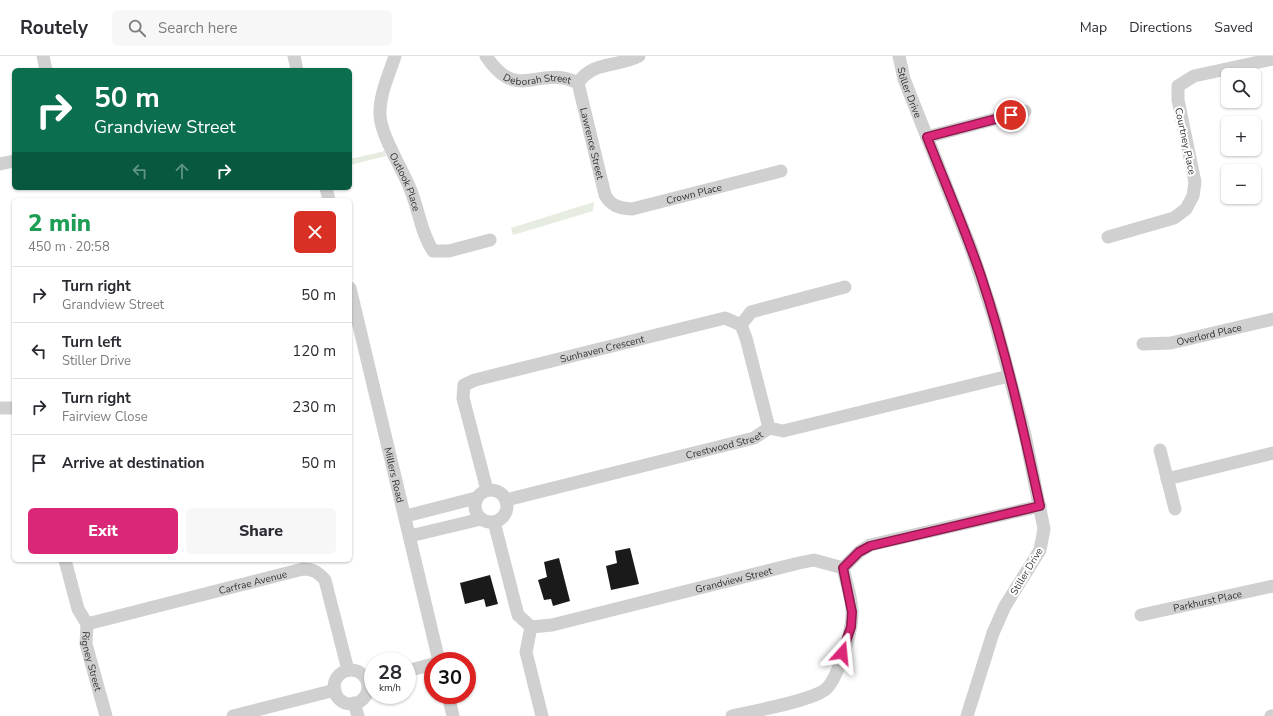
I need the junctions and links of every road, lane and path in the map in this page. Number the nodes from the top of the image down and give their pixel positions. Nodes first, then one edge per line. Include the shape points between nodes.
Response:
1 (43, 56) edge
2 (294, 56) edge
3 (395, 56) edge
4 (486, 56) edge
5 (639, 56) edge
6 (899, 56) edge
7 (1273, 59) edge
8 (46, 68) edge
9 (297, 68) edge
10 (578, 83) junction
11 (1025, 111) dead end
12 (927, 137) junction
13 (12, 161) edge
14 (0, 164) edge
15 (781, 171) dead end
16 (609, 202) joint
17 (1108, 237) dead end
18 (490, 240) dead end
19 (845, 287) dead end
20 (352, 304) edge
21 (354, 319) edge
22 (1273, 319) edge
23 (741, 324) junction
24 (1143, 344) dead end
25 (1009, 376) junction
26 (0, 408) edge
27 (12, 408) edge
28 (769, 428) junction
29 (1160, 450) dead end
30 (1273, 452) edge
31 (1167, 479) junction
32 (487, 490) junction
33 (476, 498) junction
34 (506, 500) junction
35 (1040, 506) junction
36 (1175, 509) dead end
37 (406, 516) junction
38 (481, 519) junction
39 (494, 522) junction
40 (410, 536) junction
41 (66, 562) edge
42 (843, 568) junction
43 (1273, 586) edge
44 (1141, 615) dead end
45 (87, 624) junction
46 (532, 626) junction
47 (437, 652) edge
48 (348, 670) junction
49 (364, 676) edge
50 (335, 690) junction
51 (364, 697) edge
52 (354, 703) junction
53 (450, 704) edge
54 (106, 716) edge
55 (233, 716) edge
56 (358, 716) edge
57 (453, 716) edge
58 (542, 716) edge
59 (732, 716) edge
60 (967, 716) edge

1 - 8 street
2 - 9 street
3 - 18 street, Outlook Place via 381,101 380,116 384,132 411,190 426,240 433,251 449,251
4 - 10 street, Deborah Street via 503,77 519,82 552,77 567,78
5 - 10 street, Deborah Street via 599,67 584,74
6 - 12 street, Stiller Drive via 904,79
7 - 17 street, Courtney Place via 1194,76 1178,86 1178,100 1195,182 1193,196 1186,209 1174,218
10 - 16 street, Lawrence Street via 605,195
11 - 12 street
12 - 25 street, Stiller Drive via 978,270
13 - 14 street
15 - 16 street, Crown Place via 632,209 619,208
19 - 23 street via 751,312
20 - 21 street, Millers Road
21 - 37 street, Millers Road
22 - 24 street, Overlord Place via 1171,343
23 - 28 street
23 - 32 street, Sunhaven Crescent via 725,318 475,380 464,385 463,398
25 - 28 street, Crestwood Street via 783,431
25 - 35 street, Stiller Drive
26 - 27 street
28 - 34 street, Crestwood Street via 754,438
29 - 31 street
30 - 31 street
31 - 36 street
32 - 33 street
32 - 34 street via 496,490
33 - 37 street
33 - 38 street via 475,509
34 - 39 street via 504,516
35 - 42 street via 870,546 859,552
35 - 60 street, Stiller Drive via 1044,529 1042,544 1005,606 993,633
37 - 40 street, Millers Road
38 - 39 street
38 - 40 street
39 - 46 street via 518,615
40 - 47 street, Millers Road
41 - 45 street, Rigney Street via 78,609
42 - 46 street, Grandview Street via 814,560 552,625
42 - 59 street via 852,612 851,627 834,679 826,689 813,696
43 - 44 street, Parkhurst Place
45 - 48 street, Carfrae Avenue via 311,569 319,573 324,580
45 - 54 street, Rigney Street via 86,644
46 - 58 street via 526,652
48 - 49 street
48 - 50 street via 339,675 334,684
50 - 52 street via 340,699
50 - 55 street
51 - 52 street
52 - 56 street
53 - 57 street

